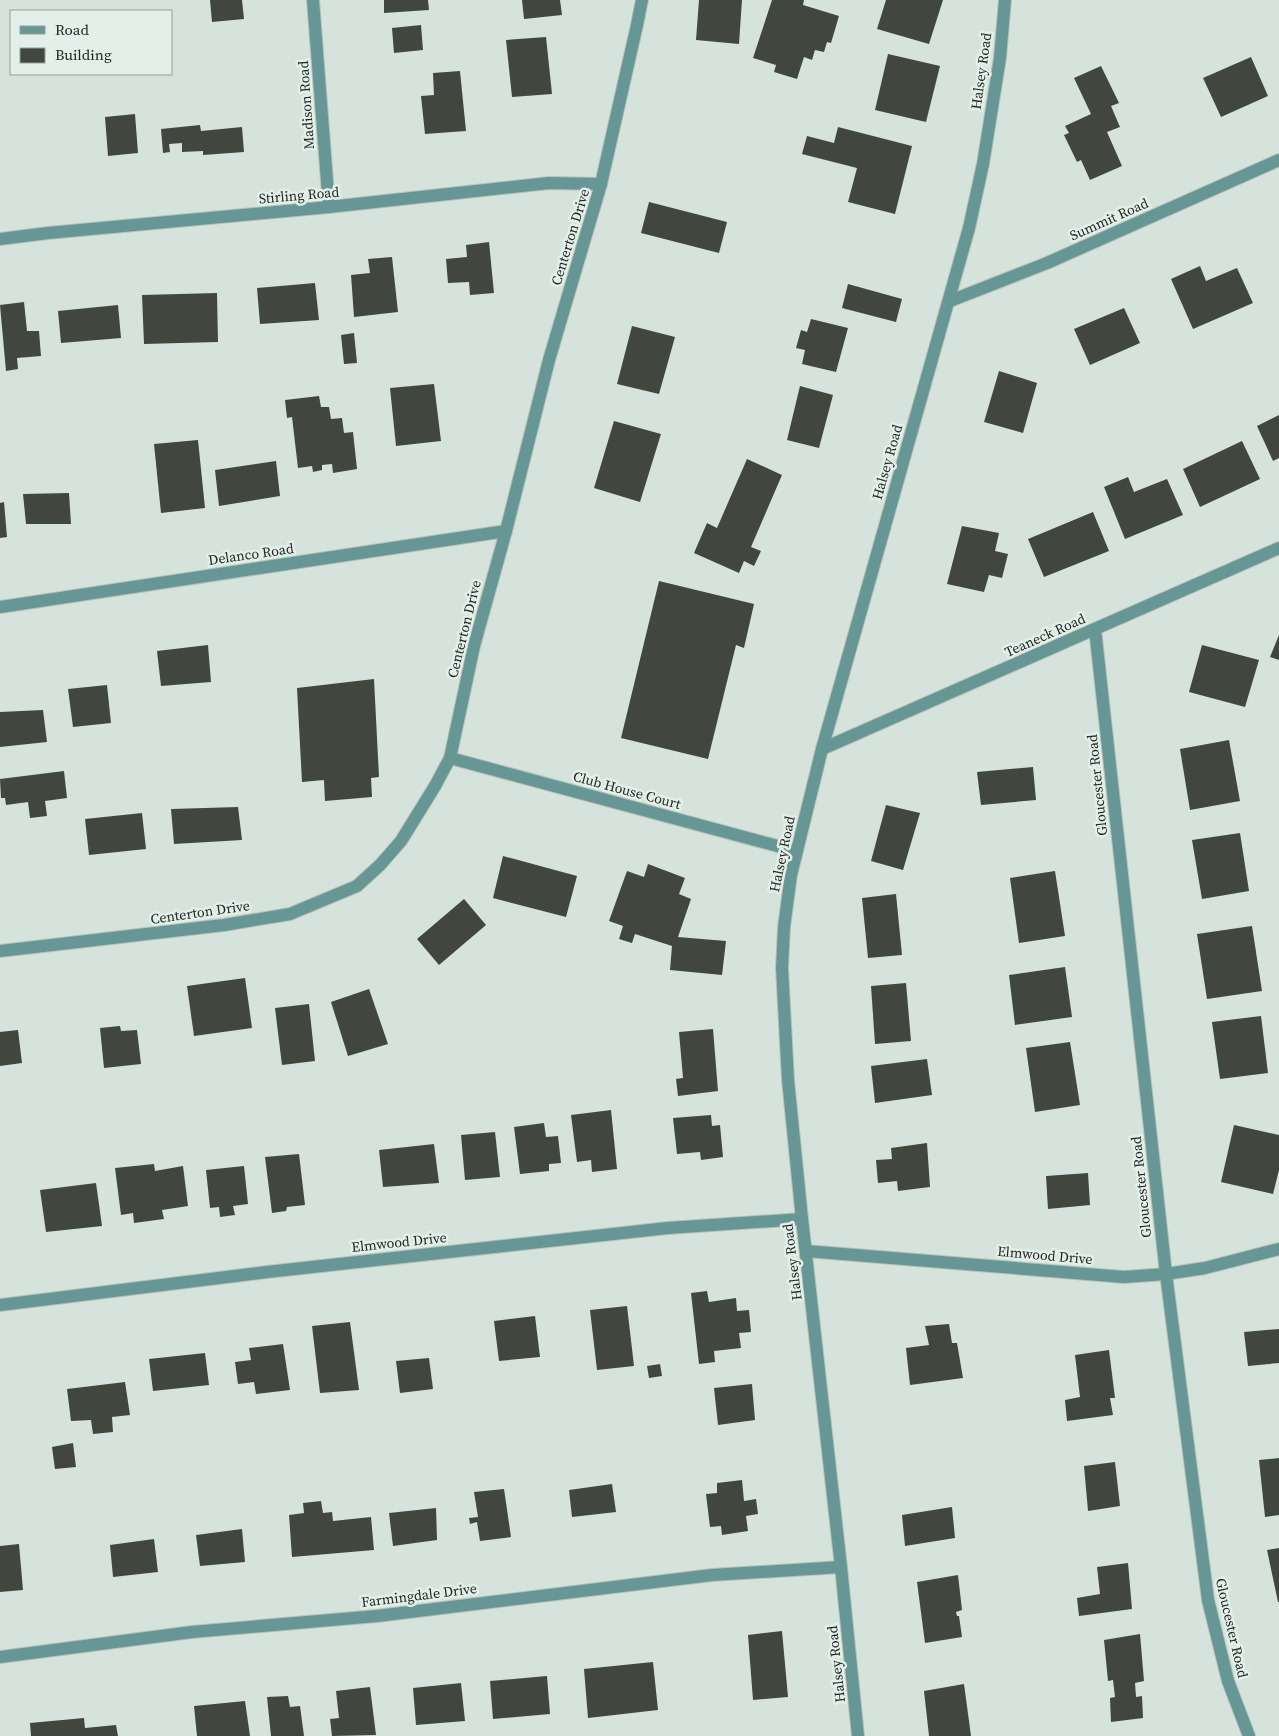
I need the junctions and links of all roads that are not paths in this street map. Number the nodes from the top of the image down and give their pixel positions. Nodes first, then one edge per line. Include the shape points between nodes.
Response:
1 (312, 0) edge
2 (642, 0) edge
3 (1005, 0) edge
4 (1279, 160) edge
5 (601, 184) junction
6 (329, 207) junction
7 (0, 239) edge
8 (950, 302) junction
9 (506, 531) junction
10 (1279, 548) edge
11 (0, 607) edge
12 (1094, 630) junction
13 (822, 748) junction
14 (450, 758) junction
15 (796, 851) junction
16 (0, 952) edge
17 (802, 1219) junction
18 (1279, 1249) edge
19 (806, 1251) junction
20 (1166, 1274) junction
21 (0, 1305) edge
22 (841, 1567) junction
23 (0, 1657) edge
24 (858, 1736) edge
25 (1249, 1736) edge

1 - 6 street, Madison Road
2 - 5 street, Centerton Drive
3 - 8 street, Halsey Road via 1000,58 983,164
4 - 8 street, Summit Road via 1047,263
5 - 6 street, Stirling Road via 548,183
5 - 9 street, Centerton Drive via 548,360
6 - 7 street, Stirling Road
8 - 13 street, Halsey Road
9 - 11 street, Delanco Road
9 - 14 street, Centerton Drive via 474,646
10 - 12 street, Teaneck Road
12 - 13 street, Teaneck Road
12 - 20 street, Gloucester Road
13 - 15 street, Halsey Road
14 - 15 street, Club House Court
14 - 16 street, Centerton Drive via 401,841 357,886 290,914
15 - 17 street, Halsey Road via 784,927 782,968 788,1080
17 - 19 street, Halsey Road
17 - 21 street, Elmwood Drive via 668,1228
18 - 20 street, Elmwood Drive via 1205,1268
19 - 20 street, Elmwood Drive via 1124,1277
19 - 22 street, Halsey Road
20 - 25 street, Gloucester Road via 1208,1600 1228,1681
22 - 23 street, Farmingdale Drive via 712,1575 377,1616 192,1632
22 - 24 street, Halsey Road

